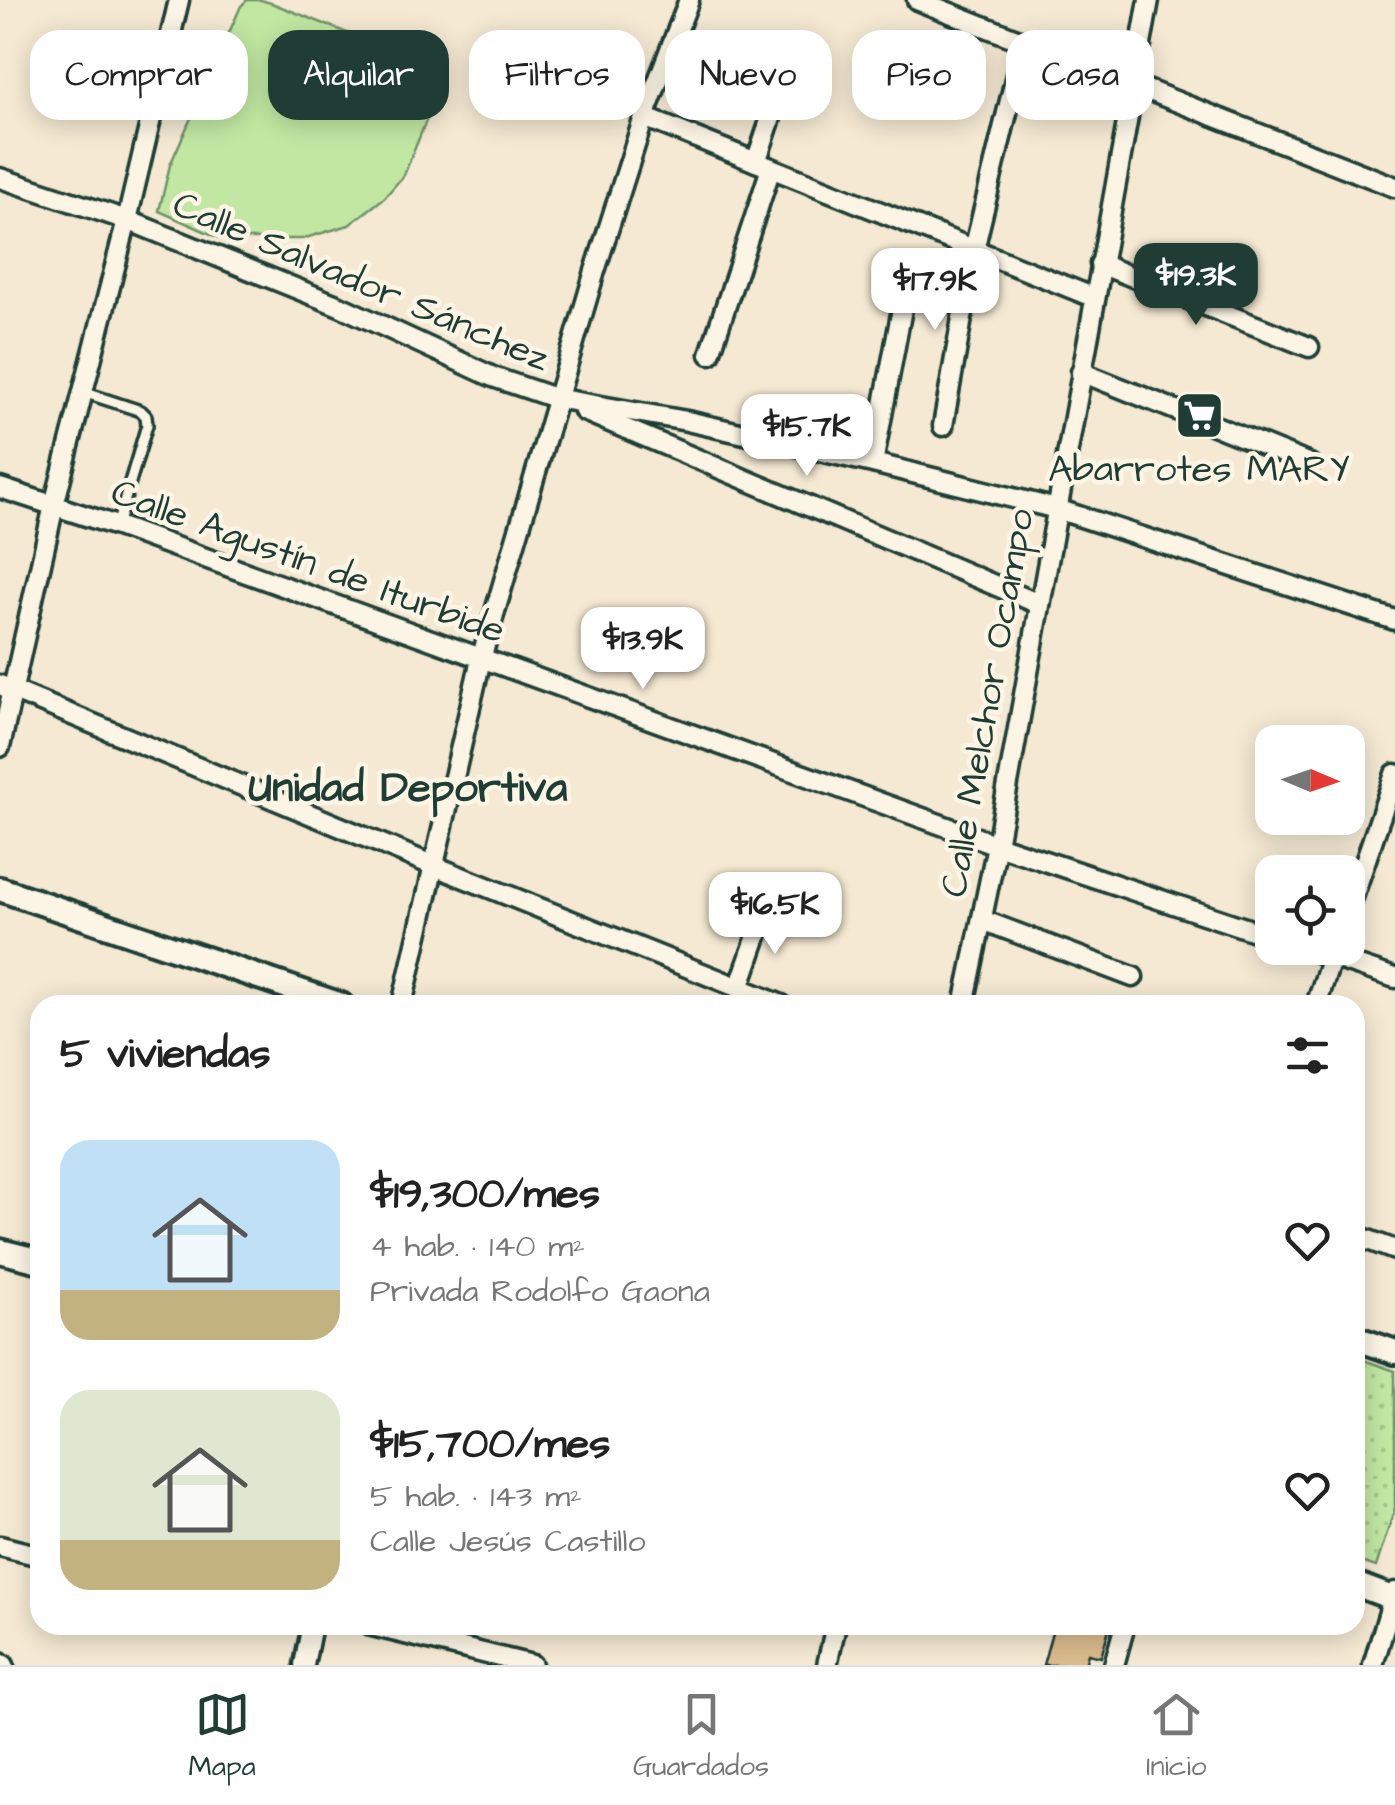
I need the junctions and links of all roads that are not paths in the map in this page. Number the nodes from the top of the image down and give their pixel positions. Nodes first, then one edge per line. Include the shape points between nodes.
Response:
1 (179, 0) edge
2 (689, 0) edge
3 (917, 0) edge
4 (1149, 0) edge
5 (1143, 30) edge
6 (1006, 35) edge
7 (1154, 91) edge
8 (645, 113) edge
9 (645, 116) edge
10 (1006, 117) edge
11 (643, 120) edge
12 (775, 120) edge
13 (1126, 120) edge
14 (763, 165) junction
15 (0, 178) edge
16 (1395, 187) edge
17 (127, 220) junction
18 (974, 250) junction
19 (1100, 264) junction
20 (904, 298) dead end
21 (1095, 298) junction
22 (1309, 348) dead end
23 (710, 354) dead end
24 (1082, 372) junction
25 (83, 392) junction
26 (556, 398) junction
27 (942, 426) dead end
28 (873, 462) junction
29 (1310, 464) dead end
30 (0, 488) edge
31 (54, 505) junction
32 (1057, 508) junction
33 (117, 526) junction
34 (1039, 604) junction
35 (1395, 620) edge
36 (481, 659) junction
37 (7, 687) edge
38 (0, 747) edge
39 (1395, 774) edge
40 (997, 844) junction
41 (1365, 862) edge
42 (432, 865) junction
43 (0, 889) edge
44 (766, 910) dead end
45 (982, 920) junction
46 (1255, 930) edge
47 (1330, 965) edge
48 (1364, 965) edge
49 (1132, 977) dead end
50 (1395, 978) edge
51 (739, 988) junction
52 (313, 995) edge
53 (404, 995) edge
54 (757, 995) edge
55 (966, 995) edge
56 (1319, 995) edge
57 (1365, 1238) edge
58 (1395, 1250) edge
59 (0, 1251) edge
60 (30, 1258) edge
61 (1365, 1342) edge
62 (1395, 1352) edge
63 (0, 1546) edge
64 (30, 1554) edge
65 (1365, 1587) edge
66 (1394, 1596) edge
67 (310, 1635) edge
68 (409, 1635) edge
69 (834, 1635) edge
70 (1122, 1635) edge
71 (304, 1665) edge
72 (532, 1665) edge
73 (827, 1665) edge
74 (1114, 1665) edge
75 (1373, 1665) edge

1 - 17 street
2 - 8 street
3 - 6 street
4 - 5 street, Calle Melchor Ocampo
7 - 16 street
9 - 14 street
10 - 18 street
11 - 26 street
12 - 14 street
13 - 19 street, Calle Melchor Ocampo
14 - 18 street
14 - 23 street
15 - 17 street, Calle Salvador Sánchez
17 - 25 street
17 - 26 street, Calle Salvador Sánchez via 342,306 493,378
18 - 21 street
18 - 27 street
19 - 21 street, Calle Melchor Ocampo
19 - 22 street
20 - 28 street
21 - 24 street, Calle Melchor Ocampo
24 - 29 street
24 - 32 street, Calle Melchor Ocampo
25 - 31 street
25 - 33 lane via 146,416
26 - 28 street, Calle Salvador Sánchez
26 - 34 street
26 - 36 street
28 - 32 street, Calle Salvador Sánchez
30 - 31 street, Calle Agustín de Iturbide
31 - 33 street, Calle Agustín de Iturbide
31 - 37 street
32 - 34 street, Calle Melchor Ocampo
32 - 35 street, Calle Salvador Sánchez
33 - 36 street, Calle Agustín de Iturbide
34 - 40 street, Calle Melchor Ocampo
36 - 40 street, Calle Agustín de Iturbide
36 - 42 street
37 - 38 street
37 - 42 street
39 - 41 street
40 - 45 street, Calle Melchor Ocampo
40 - 46 street, Calle Agustín de Iturbide
42 - 51 street
42 - 53 street
43 - 52 street
44 - 51 street
45 - 49 street
45 - 55 street, Calle Melchor Ocampo
47 - 56 street
48 - 50 street
51 - 54 street
57 - 58 street
59 - 60 street
61 - 62 street
63 - 64 street
65 - 66 street
66 - 75 street
67 - 71 street
68 - 72 street
69 - 73 street
70 - 74 street

